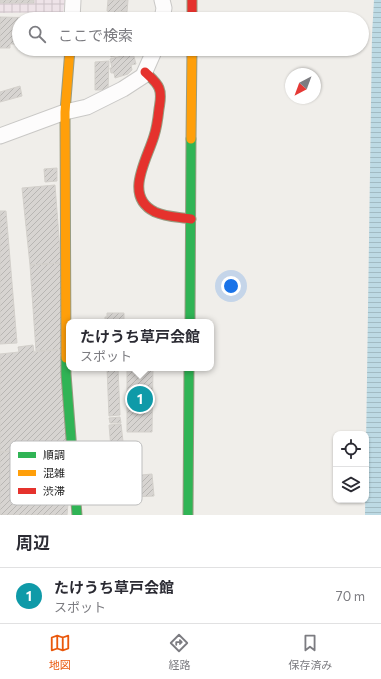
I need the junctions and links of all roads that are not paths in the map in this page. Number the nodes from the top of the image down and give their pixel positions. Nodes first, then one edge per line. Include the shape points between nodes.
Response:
1 (73, 0) edge
2 (162, 0) edge
3 (192, 0) edge
4 (72, 12) edge
5 (163, 12) edge
6 (192, 12) edge
7 (71, 56) edge
8 (152, 56) edge
9 (192, 56) edge
10 (145, 72) junction
11 (76, 110) junction
12 (0, 136) edge
13 (191, 219) junction
14 (68, 319) edge
15 (190, 319) edge
16 (66, 371) edge
17 (189, 371) edge
18 (71, 441) edge
19 (76, 505) edge
20 (77, 515) edge
21 (188, 515) edge

1 - 4 street
2 - 5 street
3 - 6 street
7 - 11 street
8 - 10 street
9 - 13 street
10 - 11 street via 123,89
10 - 13 street via 155,80 161,99 155,134 141,174 139,194 152,210 171,217
11 - 12 street
11 - 14 street
13 - 15 street
16 - 18 street
17 - 21 street
19 - 20 street

